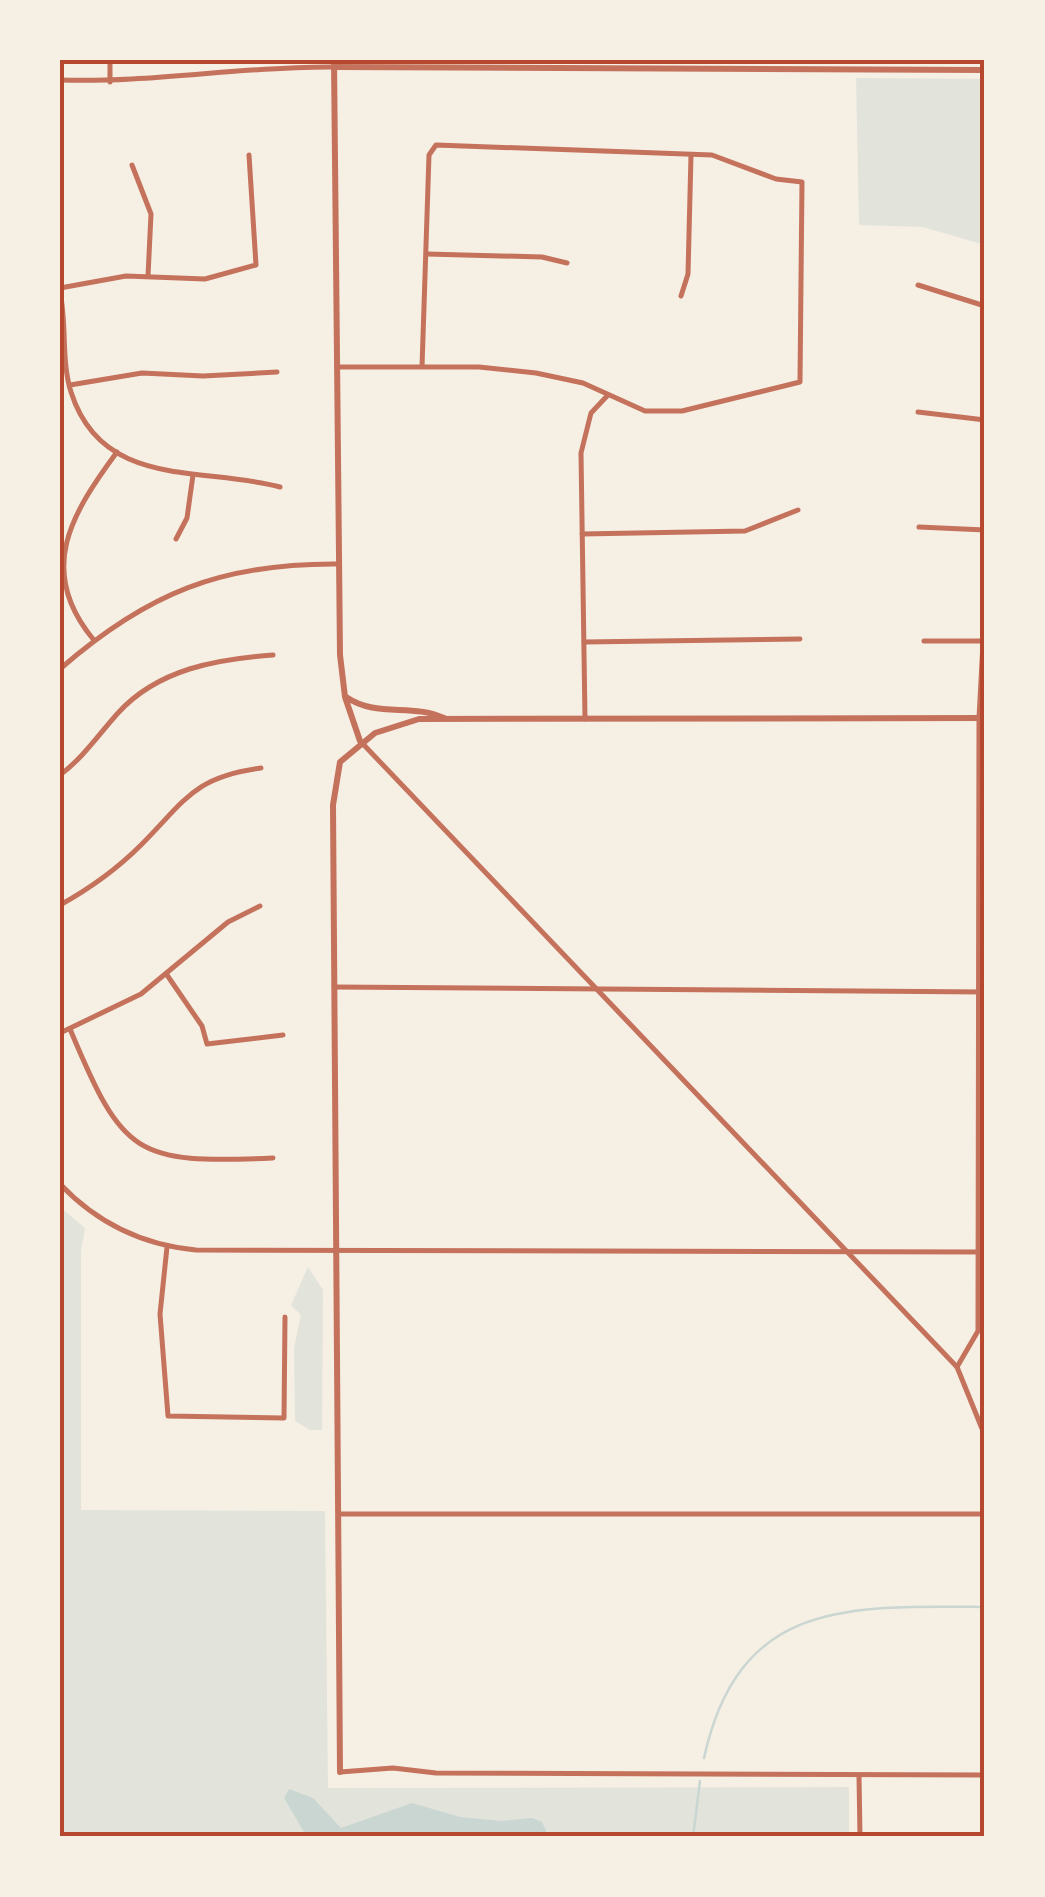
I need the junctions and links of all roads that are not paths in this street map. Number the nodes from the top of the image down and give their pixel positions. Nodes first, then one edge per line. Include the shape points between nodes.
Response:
1 (110, 60) edge
2 (580, 60) edge
3 (334, 63) edge
4 (558, 63) edge
5 (570, 63) edge
6 (985, 70) edge
7 (60, 80) edge
8 (110, 82) junction
9 (249, 154) dead end
10 (691, 154) junction
11 (132, 165) dead end
12 (426, 254) junction
13 (567, 264) dead end
14 (148, 276) junction
15 (918, 285) dead end
16 (60, 290) edge
17 (681, 296) dead end
18 (985, 306) edge
19 (422, 367) junction
20 (337, 368) junction
21 (277, 372) dead end
22 (70, 385) junction
23 (608, 395) junction
24 (918, 412) dead end
25 (985, 420) edge
26 (117, 452) junction
27 (193, 475) junction
28 (280, 486) dead end
29 (798, 510) dead end
30 (919, 528) dead end
31 (985, 530) edge
32 (582, 534) junction
33 (176, 539) dead end
34 (338, 564) junction
35 (985, 606) edge
36 (93, 639) junction
37 (800, 639) dead end
38 (584, 642) junction
39 (924, 642) dead end
40 (984, 642) edge
41 (273, 655) dead end
42 (60, 669) edge
43 (345, 696) junction
44 (446, 718) junction
45 (982, 718) edge
46 (585, 720) junction
47 (360, 741) junction
48 (60, 762) edge
49 (260, 768) dead end
50 (63, 772) edge
51 (60, 904) edge
52 (260, 906) dead end
53 (167, 975) junction
54 (334, 987) junction
55 (594, 991) junction
56 (982, 992) edge
57 (70, 1029) junction
58 (60, 1033) edge
59 (282, 1035) dead end
60 (273, 1158) dead end
61 (60, 1184) edge
62 (167, 1247) junction
63 (336, 1250) junction
64 (848, 1250) junction
65 (982, 1252) edge
66 (284, 1318) dead end
67 (957, 1367) junction
68 (985, 1436) edge
69 (340, 1514) junction
70 (985, 1514) edge
71 (340, 1772) joint
72 (985, 1775) edge
73 (859, 1776) junction
74 (860, 1837) edge

1 - 8 street
2 - 5 street
3 - 4 street
3 - 8 street
3 - 20 street
4 - 5 street
5 - 6 street via 583,71 642,72
7 - 8 street
9 - 14 street via 256,265 205,279
10 - 12 street via 436,146 430,155
10 - 17 street via 688,274
10 - 23 street via 802,182 800,382 682,411 645,411
11 - 14 street via 151,214
12 - 13 street via 542,257
12 - 19 street
14 - 16 street
15 - 18 street
16 - 22 street
19 - 20 street
19 - 23 street via 536,373
20 - 34 street
21 - 22 street via 122,374
22 - 26 street via 87,422
23 - 32 street via 592,413 581,453
24 - 25 street
26 - 27 street via 140,467
26 - 36 street via 77,507 65,546 71,602
27 - 28 street
27 - 33 street via 187,518
29 - 32 street via 745,531
30 - 31 street
32 - 38 street
34 - 36 street via 219,575 136,610
34 - 43 street
35 - 40 street
36 - 42 street
37 - 38 street
38 - 46 street
39 - 40 street
40 - 45 street
41 - 50 street via 212,662 158,682
43 - 44 street via 372,710 424,709
43 - 47 street
44 - 46 street
44 - 47 street via 400,722
45 - 46 street
45 - 56 street
47 - 54 street via 340,762 334,784
47 - 55 street
48 - 50 street
49 - 51 street via 196,789 138,848
52 - 53 street via 228,922
53 - 57 street
53 - 59 street via 207,1044
54 - 55 street
54 - 63 street
55 - 56 street
55 - 64 street
56 - 65 street
57 - 58 street
57 - 60 street via 104,1108 138,1143 191,1160
61 - 62 street via 98,1218
62 - 63 street
62 - 66 street via 160,1314 168,1416 284,1418
63 - 64 street
63 - 69 street
64 - 65 street
64 - 67 street
65 - 67 street via 978,1331
67 - 68 street
69 - 70 street
69 - 71 street
71 - 73 street
72 - 73 street
73 - 74 street

